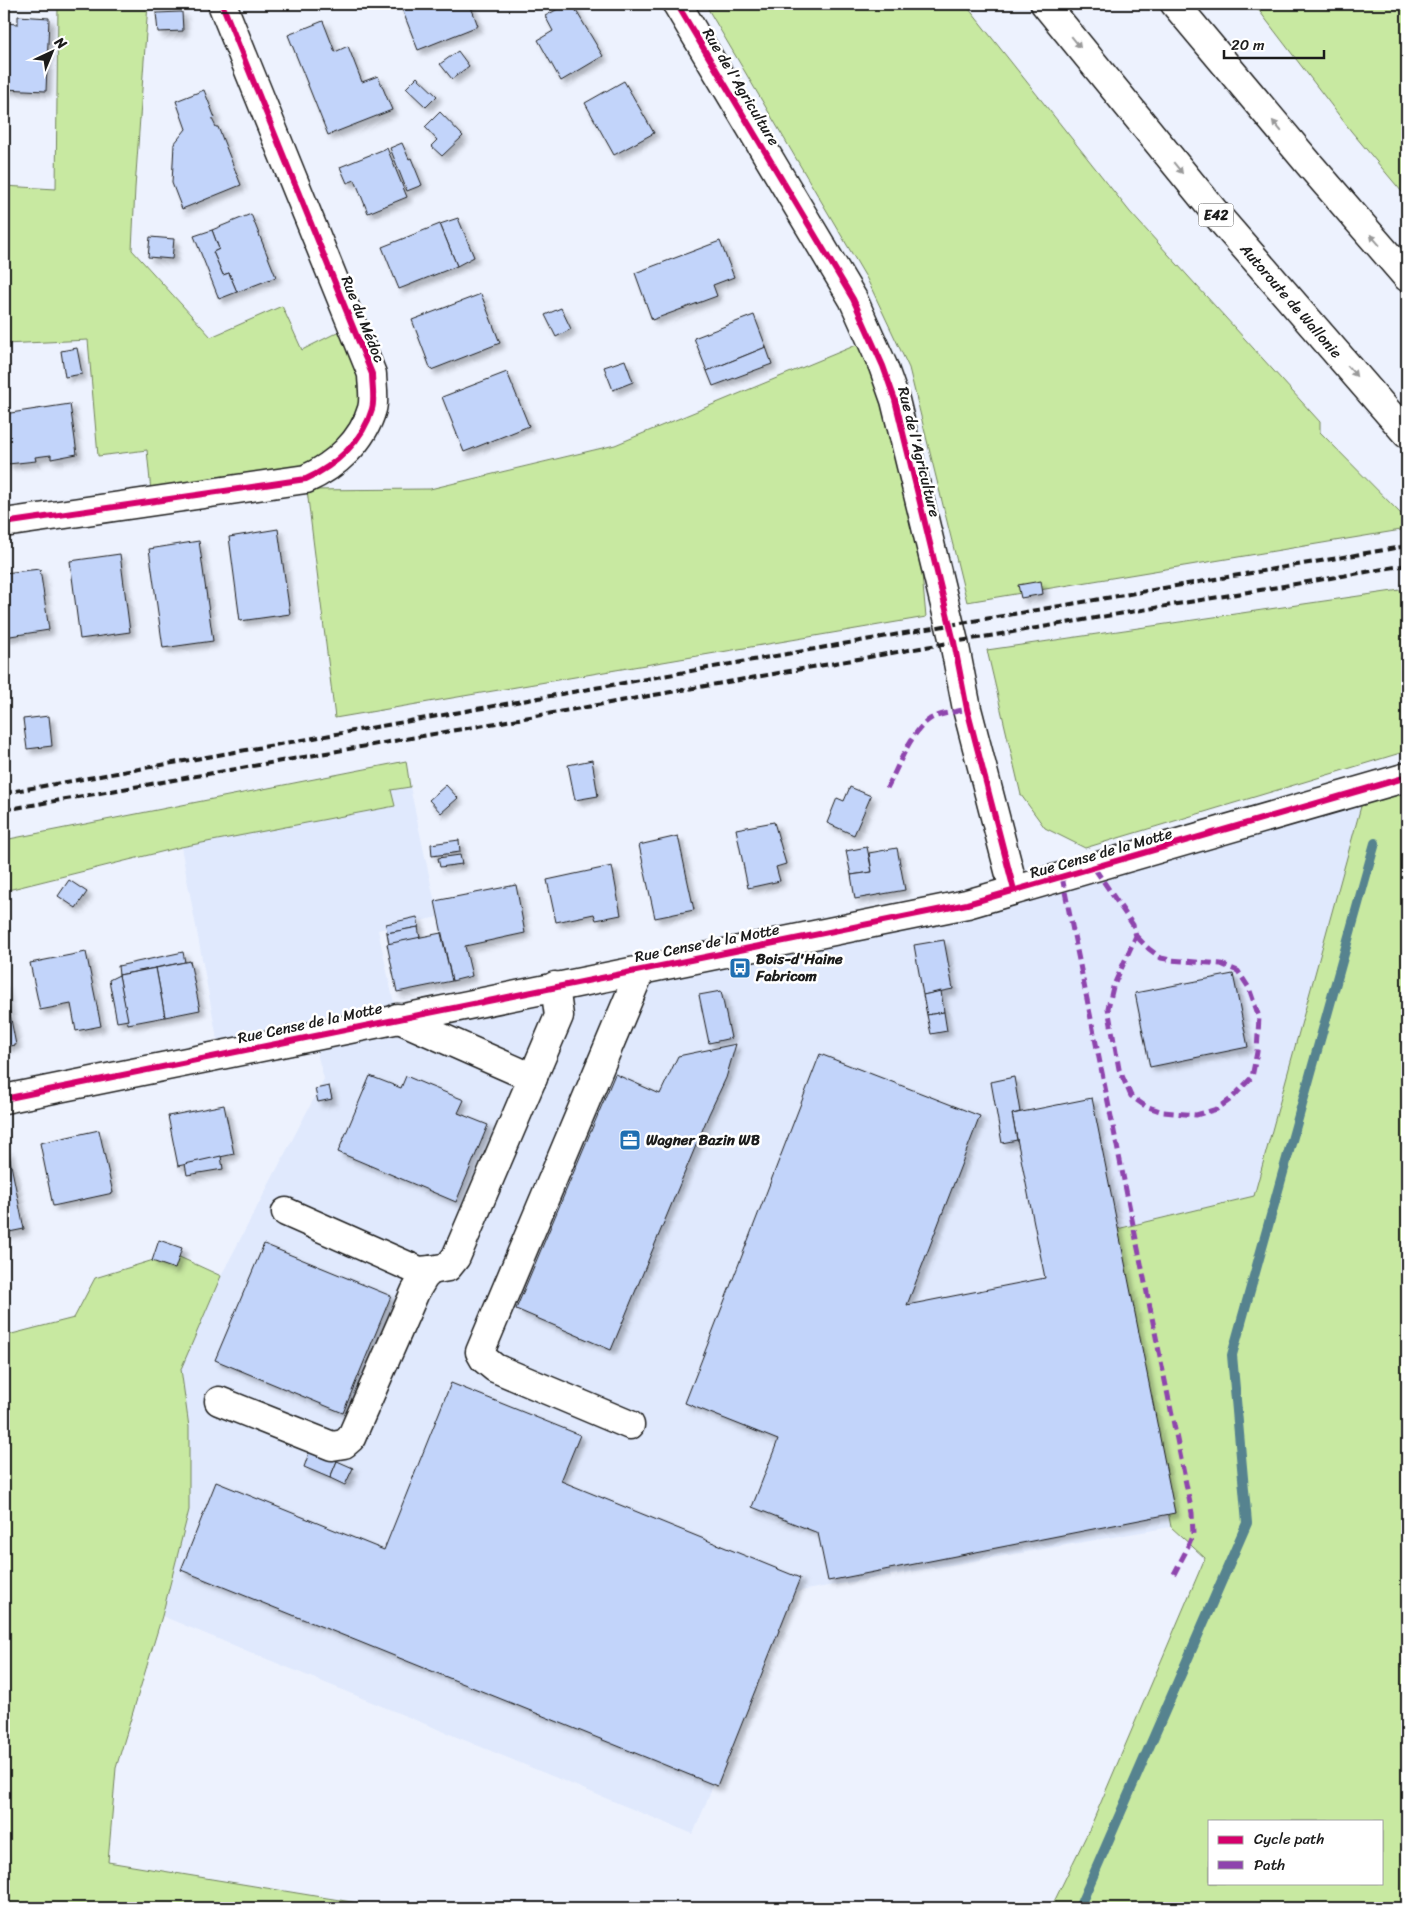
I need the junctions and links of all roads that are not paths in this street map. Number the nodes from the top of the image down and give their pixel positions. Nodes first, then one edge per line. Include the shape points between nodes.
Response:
1 (222, 4) edge
2 (677, 4) edge
3 (1045, 4) edge
4 (1175, 4) edge
5 (1407, 277) edge
6 (1401, 427) edge
7 (4, 523) edge
8 (1407, 777) edge
9 (1014, 890) junction
10 (641, 969) junction
11 (555, 986) junction
12 (398, 1018) junction
13 (533, 1078) junction
14 (4, 1099) edge
15 (286, 1212) dead end
16 (432, 1270) junction
17 (219, 1401) dead end
18 (630, 1425) dead end

1 - 7 main road, Rue du Médoc via 372,374 373,408 362,432 338,460 324,472 306,479
2 - 9 main road, Rue de l'Agriculture via 853,299 883,366 895,400
3 -> 6 main road, Autoroute de Wallonie / E42 via 1222,221
5 -> 4 main road
8 - 9 main road, Rue Cense de la Motte
9 - 10 main road, Rue Cense de la Motte via 967,904
10 - 11 main road, Rue Cense de la Motte
10 - 18 main road via 480,1352 495,1368
11 - 12 main road, Rue Cense de la Motte
11 - 13 main road via 559,1016
12 - 13 main road
12 - 14 main road, Rue Cense de la Motte
13 - 16 main road via 456,1257 448,1267
15 - 16 main road via 419,1271
16 - 17 main road via 414,1292 351,1438 344,1444 332,1446

